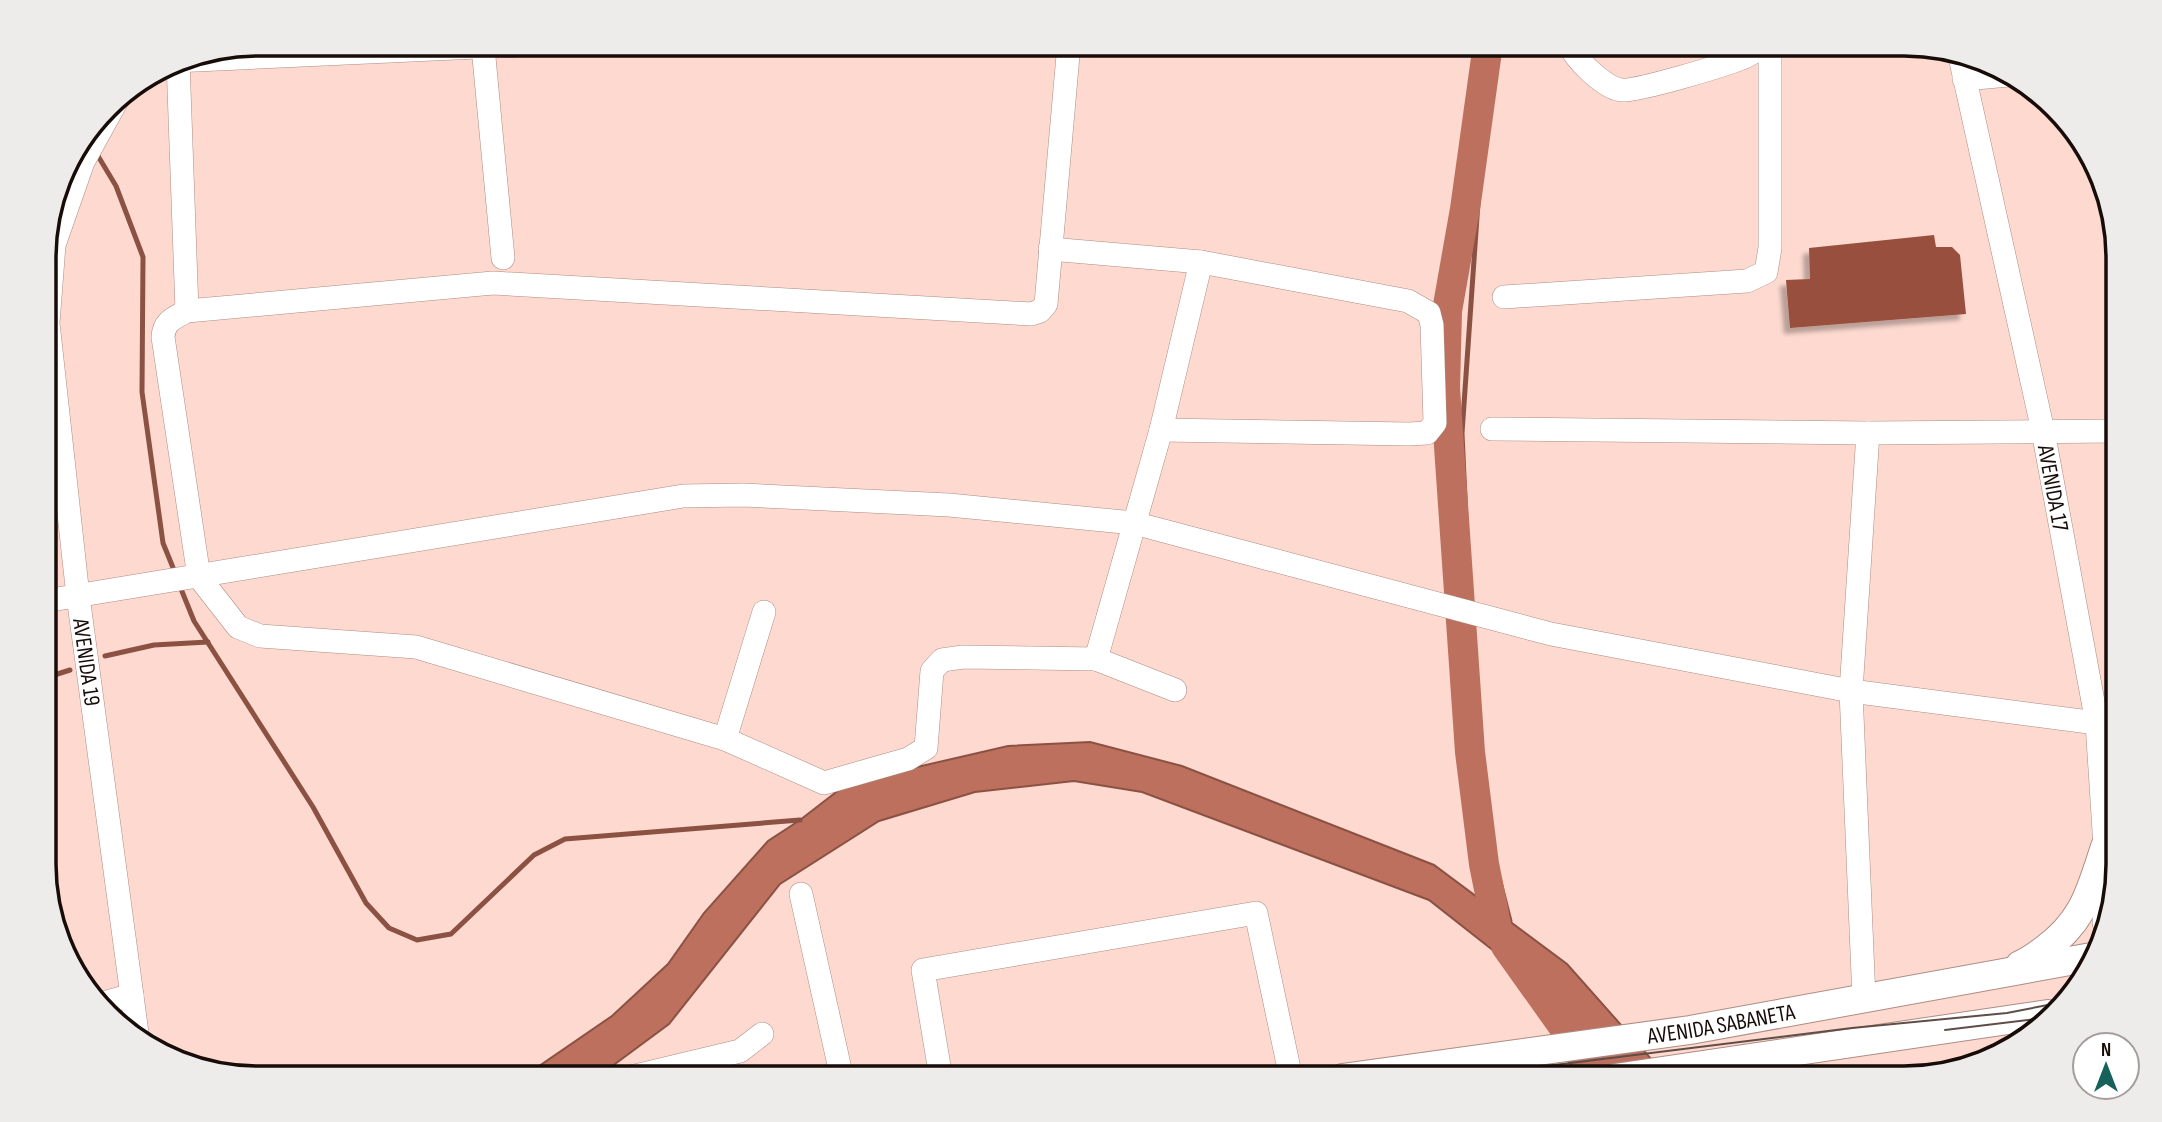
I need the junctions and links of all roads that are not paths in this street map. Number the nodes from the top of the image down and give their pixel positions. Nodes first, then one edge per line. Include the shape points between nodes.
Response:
1 (286, 56) edge
2 (484, 56) edge
3 (1068, 56) edge
4 (1574, 56) edge
5 (1747, 56) edge
6 (1768, 56) edge
7 (228, 59) edge
8 (1962, 68) edge
9 (1980, 71) edge
10 (177, 73) edge
11 (100, 132) edge
12 (58, 233) edge
13 (1050, 249) junction
14 (503, 258) dead end
15 (1200, 262) junction
16 (1504, 297) dead end
17 (187, 311) junction
18 (56, 411) edge
19 (1492, 429) dead end
20 (1161, 430) junction
21 (2043, 431) junction
22 (2106, 431) edge
23 (1868, 433) junction
24 (1134, 523) junction
25 (199, 577) junction
26 (78, 596) junction
27 (56, 599) edge
28 (764, 612) dead end
29 (1096, 659) junction
30 (1175, 690) dead end
31 (1851, 691) junction
32 (2106, 717) edge
33 (2106, 722) edge
34 (725, 739) junction
35 (2106, 867) edge
36 (801, 894) dead end
37 (2082, 959) edge
38 (1994, 975) junction
39 (132, 995) junction
40 (1864, 999) junction
41 (110, 1001) edge
42 (2037, 1016) edge
43 (136, 1024) edge
44 (762, 1034) dead end
45 (677, 1066) edge
46 (839, 1066) edge
47 (939, 1066) edge
48 (1288, 1066) edge
49 (1484, 1066) edge
50 (1693, 1066) edge

1 - 7 street
2 - 14 street
3 - 13 street
4 - 5 street via 1607,85 1622,90
6 - 16 street via 1770,248 1766,272 1747,281
8 - 9 street
8 - 21 street, AVENIDA 17
10 - 17 street
11 - 12 street, AVENIDA 19 via 83,162
13 - 15 street
13 - 17 street via 1045,304 1031,314 493,283
15 - 20 street
15 - 20 street via 1408,301 1429,313 1435,423 1427,433 1409,434
17 - 25 street via 169,321 163,337
18 - 26 street, AVENIDA 19
19 - 23 street
20 - 24 street
21 - 22 street
21 - 23 street
21 - 32 street, AVENIDA 17
23 - 31 street
24 - 25 street via 949,505 683,496
24 - 29 street
24 - 31 street via 1551,634
25 - 26 street
25 - 34 street via 238,627 260,636 416,647
26 - 27 street
26 - 39 street, AVENIDA 19
28 - 34 street
29 - 30 street
29 - 34 street via 942,660 932,671 926,748 908,760 824,783
31 - 33 street
31 - 40 street
35 - 38 main road via 2064,935 2028,962
36 - 46 street
37 - 38 main road, AVENIDA SABANETA
38 - 40 main road, AVENIDA SABANETA
39 - 41 street
39 - 43 street, AVENIDA 19
40 - 49 main road, AVENIDA SABANETA via 1689,1030 1519,1052
42 - 50 main road, AVENIDA SABANETA
44 - 45 street via 740,1051
47 - 48 street via 923,970 1256,913

